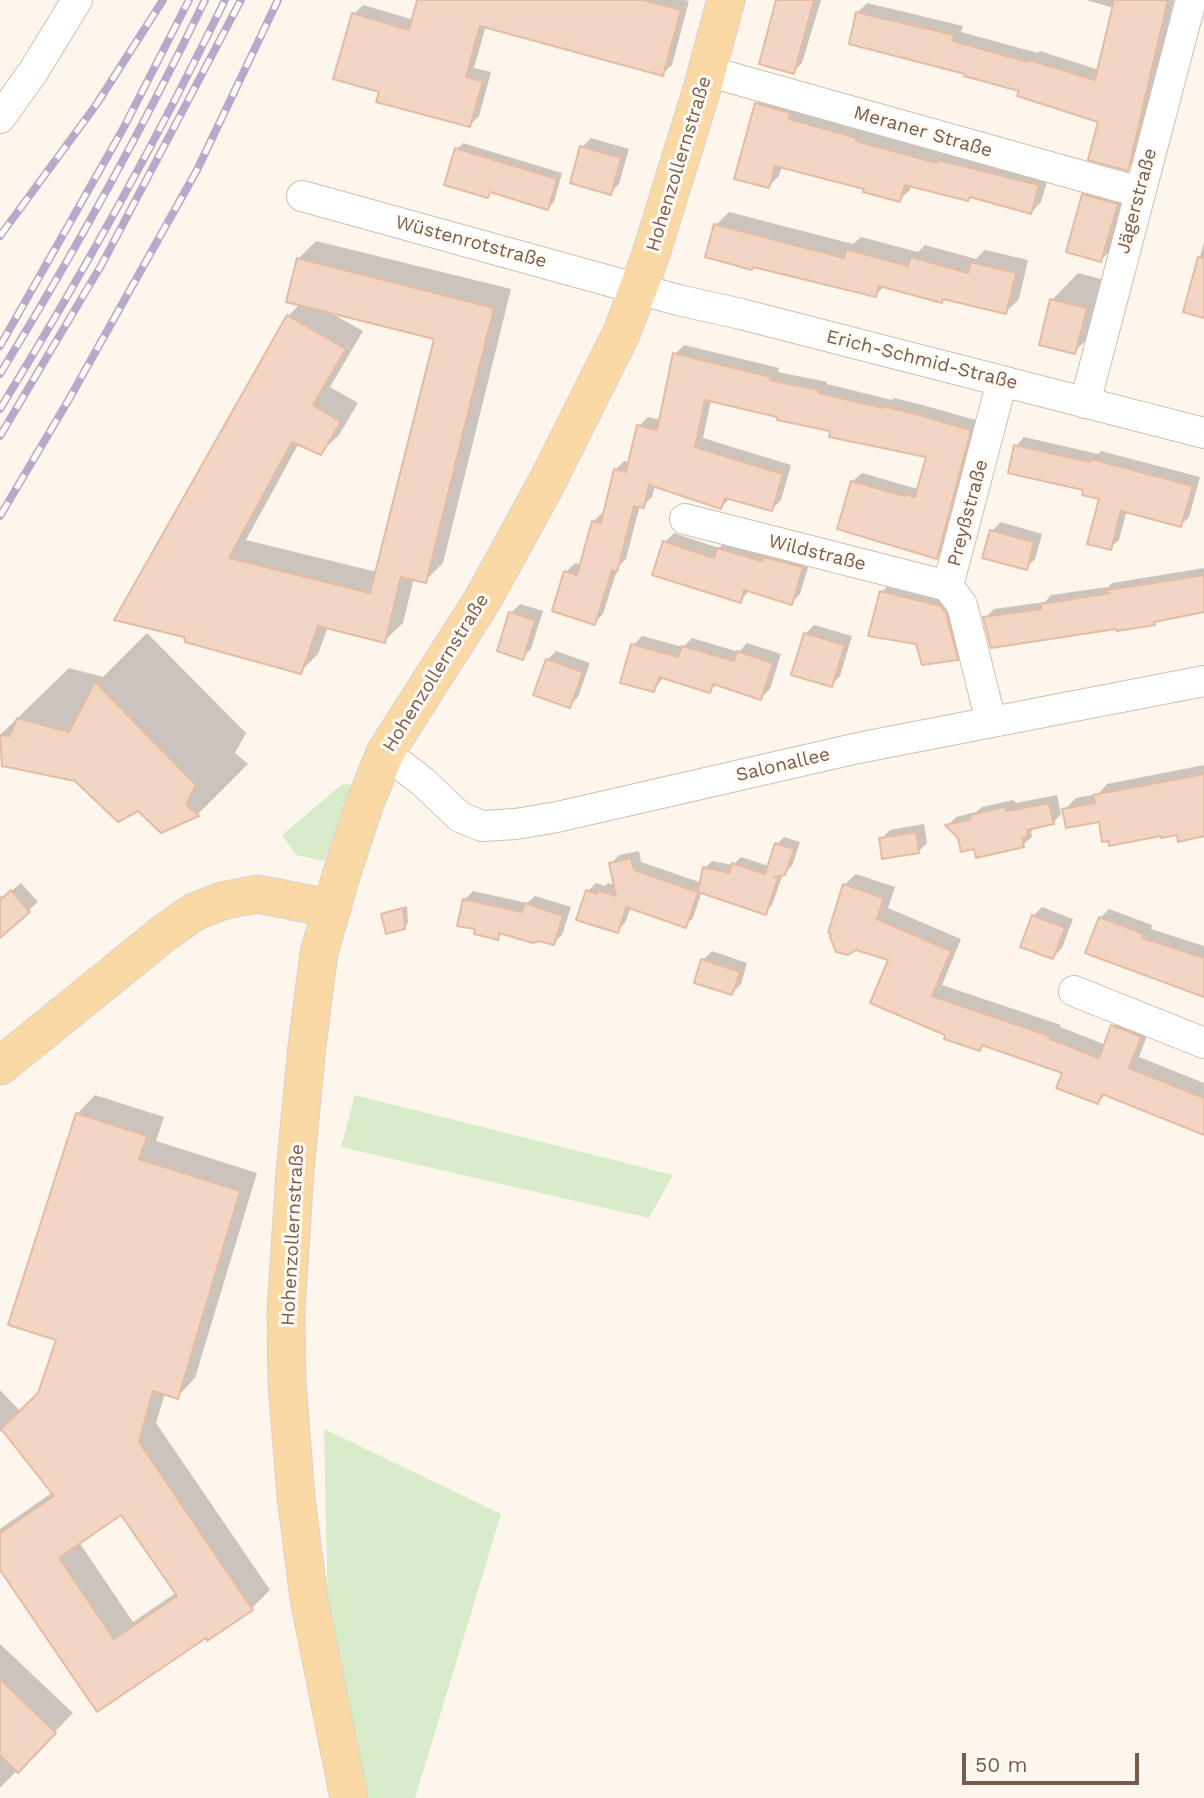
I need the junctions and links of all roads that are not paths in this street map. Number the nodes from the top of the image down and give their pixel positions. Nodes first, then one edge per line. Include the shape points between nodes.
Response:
1 (77, 0) edge
2 (726, 0) edge
3 (1191, 0) edge
4 (707, 71) junction
5 (0, 118) edge
6 (1139, 192) junction
7 (302, 196) dead end
8 (639, 288) junction
9 (1002, 381) junction
10 (1085, 403) junction
11 (1204, 433) edge
12 (685, 519) dead end
13 (948, 586) junction
14 (1204, 681) edge
15 (991, 722) junction
16 (390, 745) junction
17 (330, 910) junction
18 (1074, 991) dead end
19 (1204, 1043) edge
20 (0, 1066) edge
21 (349, 1798) edge

1 - 5 street
2 - 4 main road, Hohenzollernstraße
3 - 6 street, Jägerstraße
4 - 6 street, Meraner Straße
4 - 8 main road, Hohenzollernstraße
6 - 10 street, Jägerstraße
7 - 8 street, Wüstenrotstraße
8 - 9 street, Erich-Schmid-Straße
8 - 16 main road, Hohenzollernstraße via 622,332 545,486 483,599
9 - 10 street, Erich-Schmid-Straße
9 - 13 street, Preyßstraße
10 - 11 street, Erich-Schmid-Straße
12 - 13 street, Wildstraße
13 - 15 street, Preyßstraße via 962,605
14 - 15 street, Salonallee
15 - 16 street, Salonallee via 557,817 493,825 460,817
16 - 17 main road, Hohenzollernstraße via 365,803
17 - 20 main road via 257,894 194,912
17 - 21 main road, Hohenzollernstraße via 319,953 307,1046 286,1310 296,1497 309,1599
18 - 19 street

